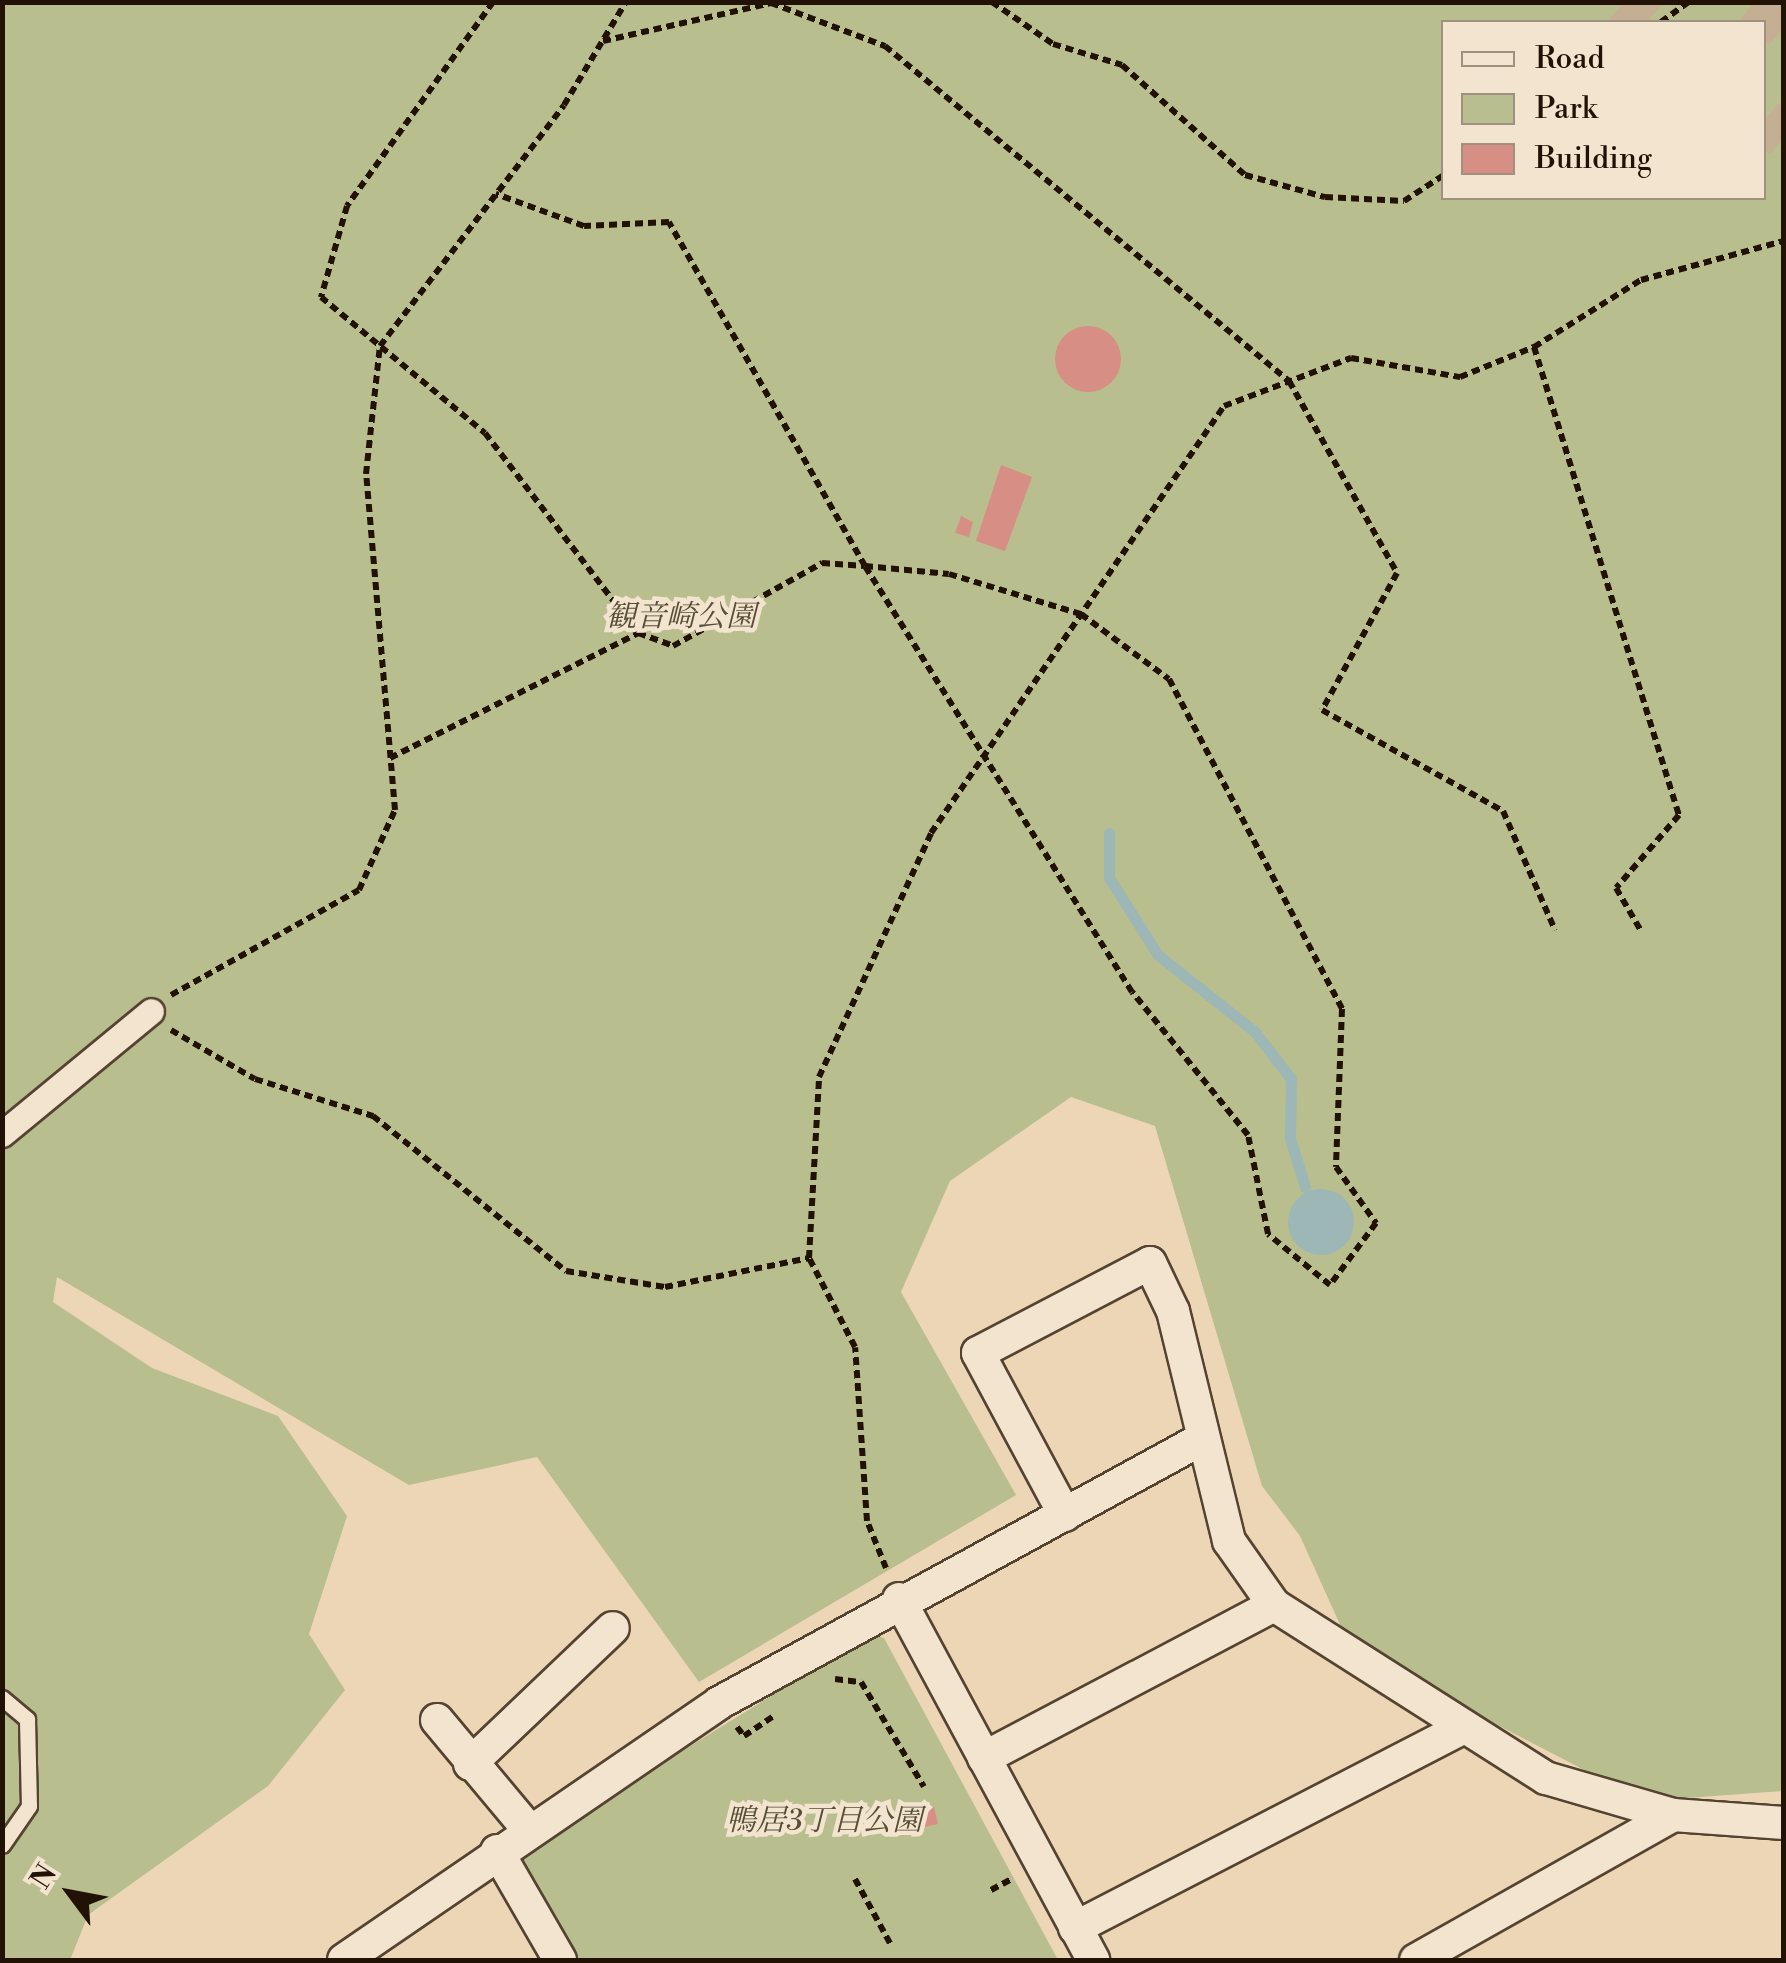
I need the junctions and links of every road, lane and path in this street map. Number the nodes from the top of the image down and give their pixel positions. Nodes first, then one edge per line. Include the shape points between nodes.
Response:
1 (493, 2) edge
2 (626, 2) edge
3 (992, 2) edge
4 (1689, 2) edge
5 (1664, 20) edge
6 (602, 42) junction
7 (1441, 178) edge
8 (496, 194) junction
9 (1784, 241) edge
10 (380, 346) junction
11 (1534, 347) junction
12 (1289, 381) junction
13 (864, 566) junction
14 (1081, 614) junction
15 (638, 633) junction
16 (987, 751) junction
17 (390, 758) junction
18 (1640, 929) dead end
19 (1555, 930) dead end
20 (151, 1011) junction
21 (2, 1134) edge
22 (809, 1258) junction
23 (1200, 1440) junction
24 (1065, 1516) junction
25 (899, 1599) junction
26 (1274, 1605) junction
27 (613, 1628) dead end
28 (816, 1688) dead end
29 (2, 1698) edge
30 (719, 1704) junction
31 (787, 1707) dead end
32 (437, 1720) dead end
33 (1460, 1729) junction
34 (984, 1758) junction
35 (470, 1764) junction
36 (924, 1787) dead end
37 (1673, 1816) junction
38 (1784, 1822) edge
39 (528, 1829) junction
40 (2, 1845) edge
41 (497, 1851) junction
42 (855, 1879) dead end
43 (1075, 1928) junction
44 (892, 1947) dead end
45 (344, 1960) edge
46 (560, 1960) edge
47 (1093, 1960) edge
48 (1416, 1960) edge

1 - 10 path via 347,206 321,297
2 - 6 path
3 - 7 path via 1053,44 1122,65 1245,175 1325,197 1404,201
4 - 5 path
6 - 8 path
6 - 12 path via 772,3 885,46
8 - 10 path
8 - 13 path via 584,226 669,222
9 - 11 path via 1641,280
10 - 15 path via 485,433
10 - 17 path via 366,474
11 - 12 path via 1460,378 1351,358
11 - 18 path via 1679,815 1616,888
12 - 14 path via 1224,406
12 - 19 path via 1397,572 1322,710 1503,812
13 - 14 path via 949,574
13 - 15 path via 822,563 673,646
13 - 16 path
14 - 16 path
14 - 16 path via 1169,679 1342,1009 1336,1166 1376,1223 1330,1285 1268,1234 1248,1135 1132,992
15 - 17 path
16 - 22 path via 931,834 819,1077
17 - 20 path via 395,810 359,890 194,976
20 - 21 street
20 - 22 path via 188,1046 255,1080 372,1116 566,1271 665,1287
22 - 25 path via 856,1346 867,1520
23 - 24 street
23 - 24 street via 1173,1311 1150,1263 978,1353
23 - 26 street via 1229,1541
24 - 25 street
25 - 30 street
25 - 34 street
26 - 33 street
26 - 34 street
27 - 35 street
28 - 36 path via 830,1678 862,1682
29 - 40 lane via 27,1719 28,1806
30 - 31 path via 744,1736
30 - 39 street
32 - 35 street
33 - 37 street via 1546,1778
33 - 43 street
34 - 43 street
35 - 39 street
37 - 38 street
37 - 48 street
39 - 41 street
41 - 45 street
41 - 46 street
42 - 44 path
43 - 47 street

